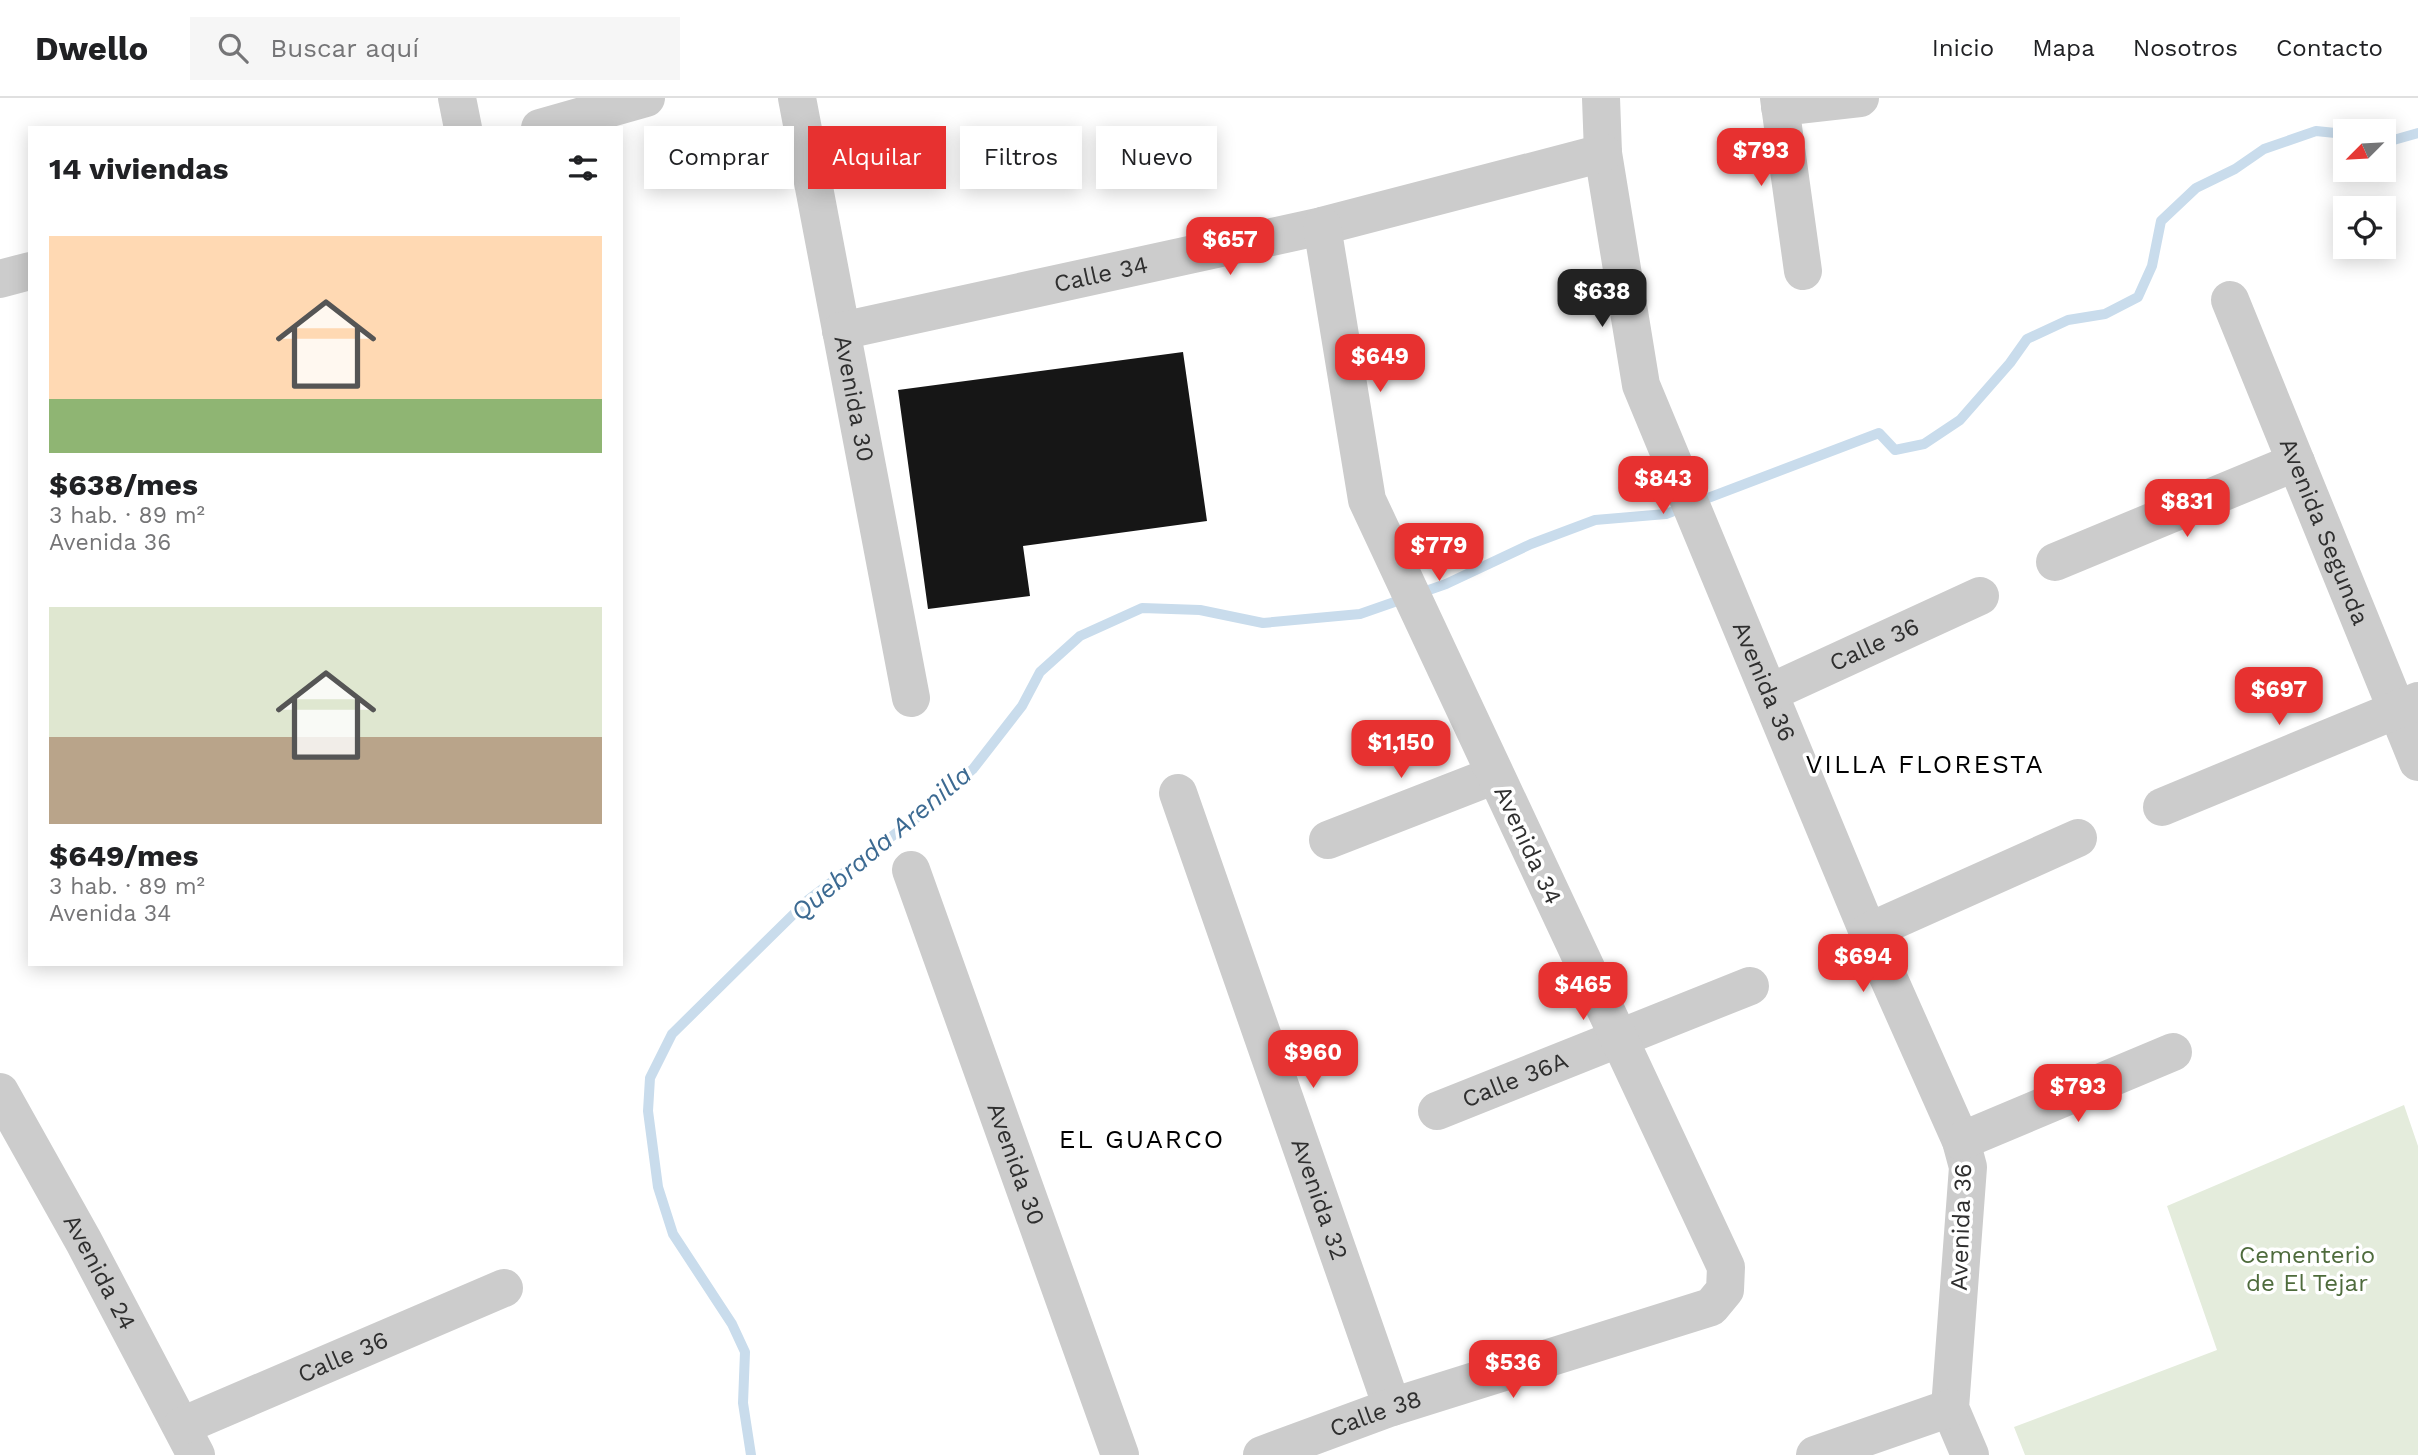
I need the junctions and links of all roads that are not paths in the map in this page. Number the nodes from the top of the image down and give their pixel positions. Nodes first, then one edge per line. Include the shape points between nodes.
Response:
1 (457, 98) edge
2 (646, 98) edge
3 (797, 98) edge
4 (1601, 98) edge
5 (1860, 98) edge
6 (1780, 102) edge
7 (463, 126) edge
8 (547, 126) edge
9 (1603, 153) junction
10 (1322, 226) junction
11 (1802, 271) dead end
12 (28, 272) edge
13 (0, 279) edge
14 (2230, 300) dead end
15 (841, 331) junction
16 (2296, 462) junction
17 (2054, 562) dead end
18 (1980, 596) dead end
19 (1769, 693) junction
20 (911, 698) dead end
21 (2407, 705) edge
22 (2418, 762) edge
23 (1495, 775) junction
24 (1178, 793) dead end
25 (2162, 807) dead end
26 (2078, 838) dead end
27 (1328, 840) dead end
28 (911, 870) dead end
29 (1868, 932) junction
30 (1750, 986) dead end
31 (1618, 1041) junction
32 (2173, 1052) dead end
33 (0, 1092) edge
34 (1437, 1111) dead end
35 (1961, 1141) junction
36 (504, 1288) dead end
37 (1726, 1290) joint
38 (1392, 1407) junction
39 (1950, 1408) junction
40 (189, 1440) edge
41 (1120, 1455) edge
42 (1262, 1455) edge
43 (1815, 1455) edge
44 (1970, 1455) edge

1 - 7 street
2 - 8 street
3 - 15 street, Avenida 30
4 - 9 street, Avenida 36
5 - 6 street
6 - 11 street
9 - 10 street, Calle 34
9 - 19 street, Avenida 36 via 1642,385
10 - 15 street, Calle 34
10 - 23 street, Avenida 34 via 1367,500
12 - 13 street
14 - 16 street, Avenida Segunda
15 - 20 street, Avenida 30
16 - 17 street
16 - 21 street, Avenida Segunda
18 - 19 street, Calle 36
19 - 29 street, Avenida 36
21 - 22 street, Avenida Segunda
21 - 25 street
23 - 27 street
23 - 31 street, Avenida 34
24 - 38 street, Avenida 32
26 - 29 street
28 - 41 street, Avenida 30
29 - 35 street, Avenida 36
30 - 31 street, Calle 36A
31 - 34 street, Calle 36A
31 - 37 street, Avenida 34 via 1726,1266
32 - 35 street
33 - 40 street, Avenida 24
35 - 39 street, Avenida 36 via 1968,1167
36 - 40 street, Calle 36
37 - 38 street, Calle 38 via 1711,1307
38 - 42 street, Calle 38
39 - 43 street
39 - 44 street, Avenida 36

